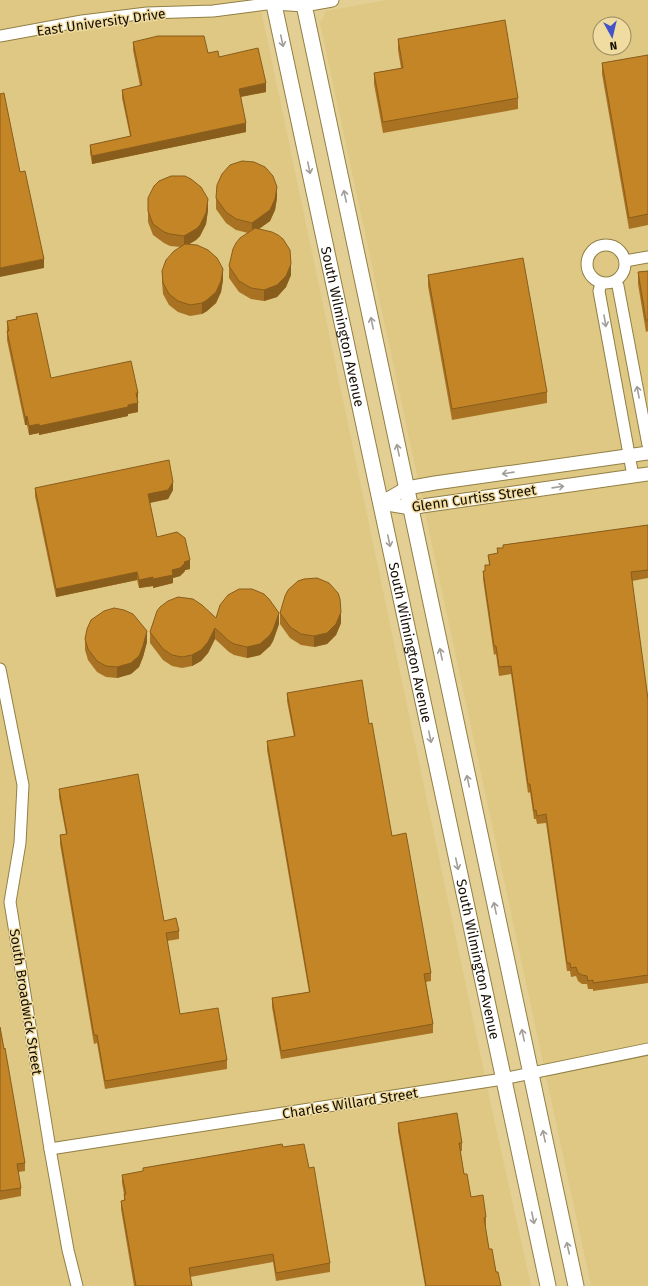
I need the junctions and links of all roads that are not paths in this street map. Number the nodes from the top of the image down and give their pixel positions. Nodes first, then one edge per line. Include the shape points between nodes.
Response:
1 (332, 0) edge
2 (275, 1) edge
3 (303, 3) edge
4 (0, 36) edge
5 (648, 257) edge
6 (625, 261) junction
7 (616, 281) junction
8 (601, 283) junction
9 (648, 445) edge
10 (648, 453) edge
11 (630, 456) junction
12 (648, 474) edge
13 (633, 476) junction
14 (407, 488) junction
15 (381, 503) junction
16 (411, 508) junction
17 (0, 673) edge
18 (648, 1049) edge
19 (531, 1073) junction
20 (503, 1079) junction
21 (50, 1149) junction
22 (77, 1286) edge
23 (548, 1286) edge
24 (576, 1286) edge

1 - 3 street, East University Drive
2 - 3 street, East University Drive
2 - 4 street, East University Drive via 213,11 147,13
2 -> 15 main road, South Wilmington Avenue
14 -> 3 main road, South Wilmington Avenue
5 - 6 street
6 - 7 street via 625,269
6 - 8 street via 618,248 611,245 603,244 590,252 586,266 589,274
7 - 8 street
9 -> 7 street
8 -> 11 street via 599,291
10 - 11 street, Glenn Curtiss Street
11 - 13 street
11 -> 14 street, Glenn Curtiss Street
12 - 13 street, Glenn Curtiss Street
16 -> 13 street, Glenn Curtiss Street
14 - 15 street, Glenn Curtiss Street
14 - 16 main road, South Wilmington Avenue
15 - 16 street, Glenn Curtiss Street
15 -> 20 main road, South Wilmington Avenue
19 -> 16 main road, South Wilmington Avenue
17 - 21 street, South Broadwick Street via 23,785 20,843 10,902
18 - 19 street, Charles Willard Street
19 - 20 street, Charles Willard Street
24 -> 19 main road, South Wilmington Avenue
20 - 21 street, Charles Willard Street
20 -> 23 main road, South Wilmington Avenue
21 - 22 street, South Broadwick Street

